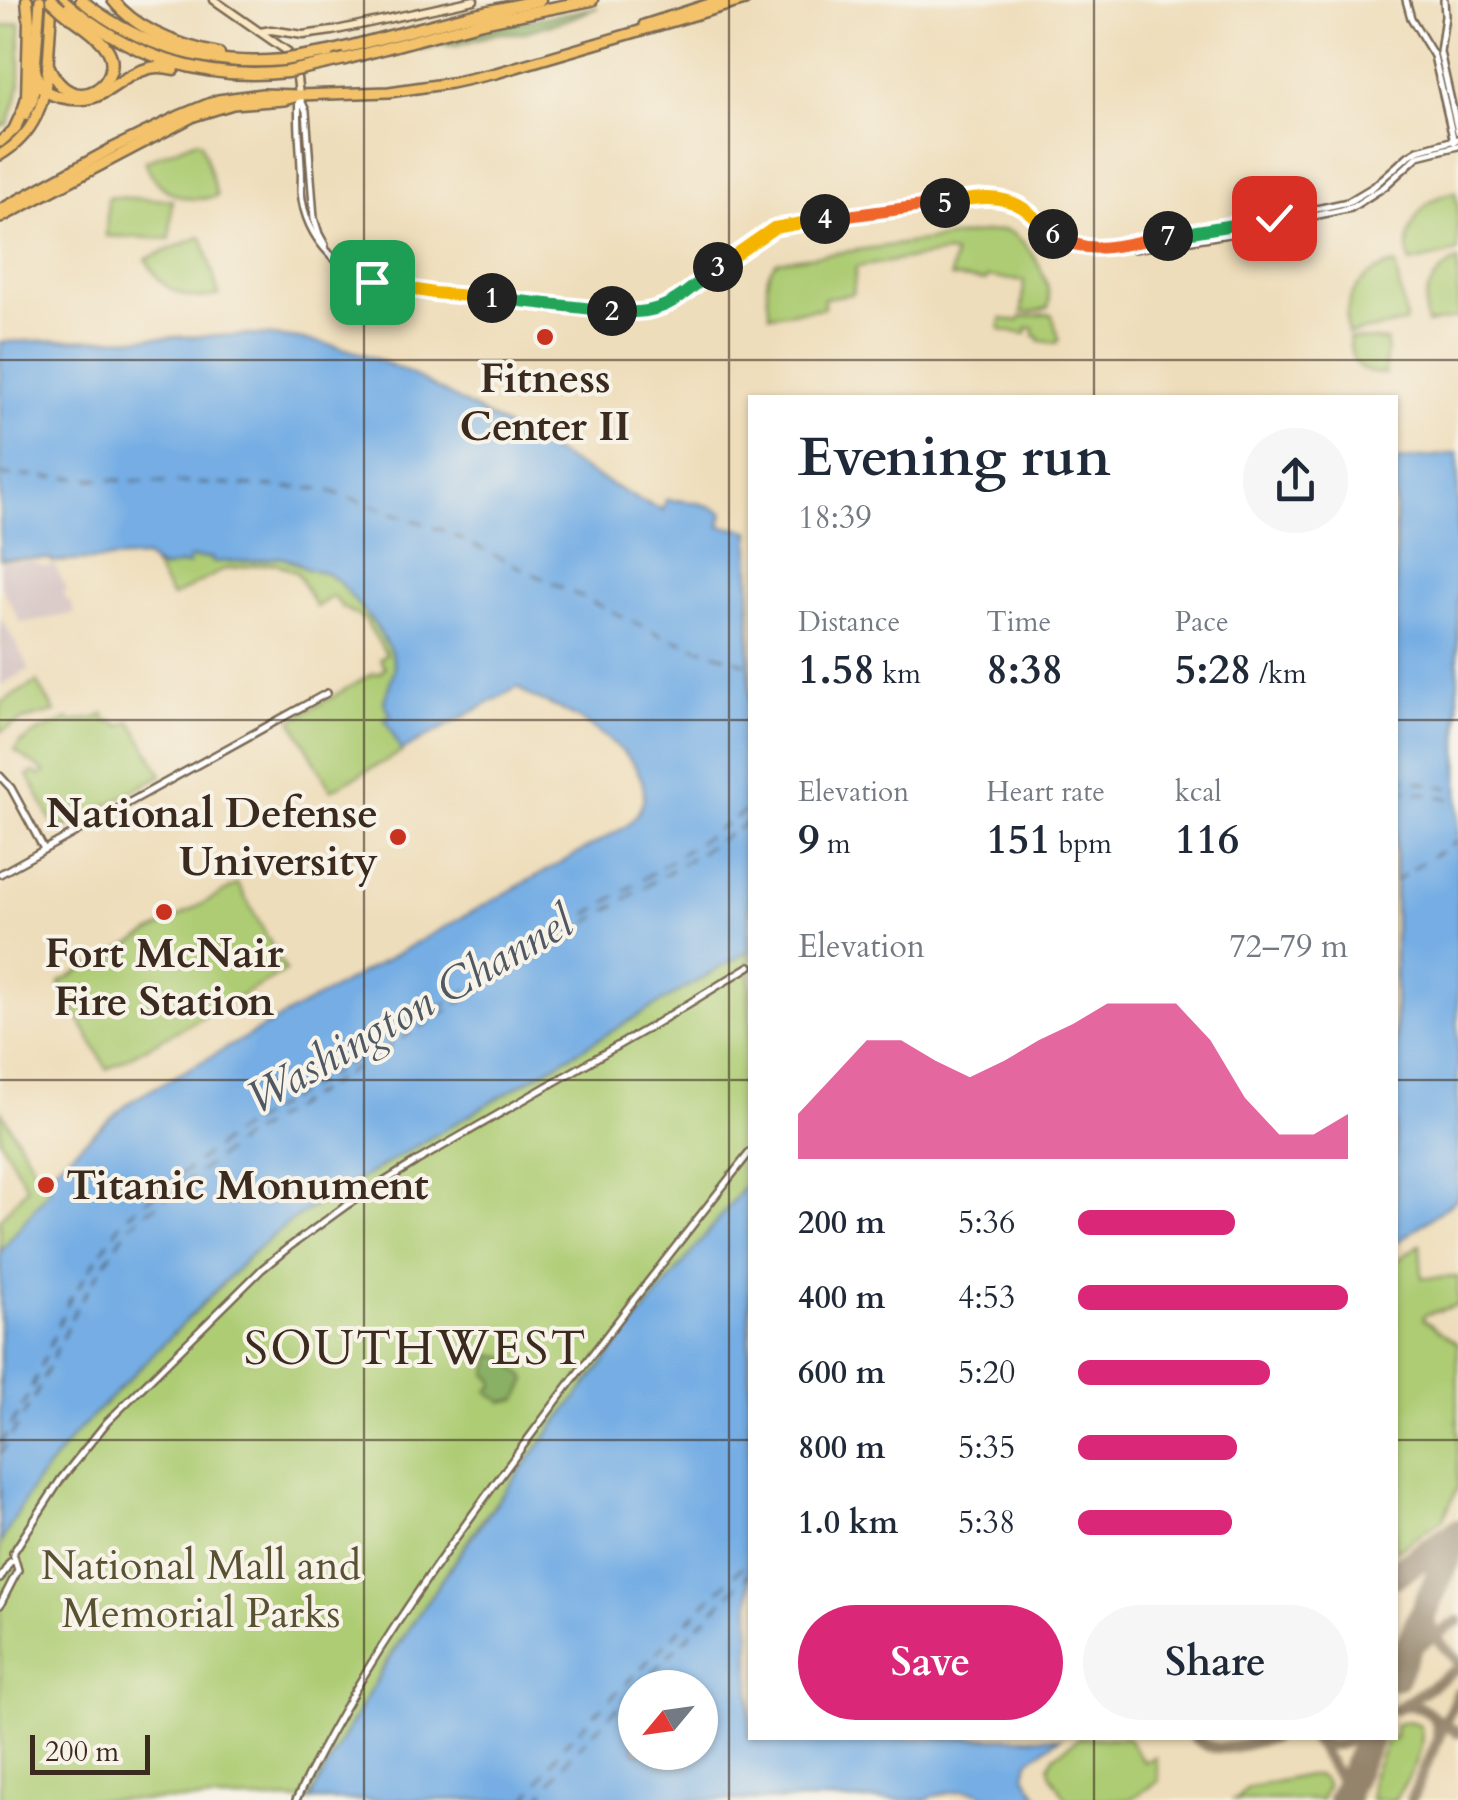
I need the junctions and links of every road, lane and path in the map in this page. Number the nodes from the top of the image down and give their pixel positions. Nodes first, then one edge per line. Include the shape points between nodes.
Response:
1 (40, 0) edge
2 (82, 0) edge
3 (114, 0) edge
4 (214, 0) edge
5 (474, 0) edge
6 (540, 0) edge
7 (592, 0) edge
8 (722, 0) edge
9 (745, 0) edge
10 (1406, 0) edge
11 (1444, 0) edge
12 (57, 2) edge
13 (28, 5) edge
14 (260, 32) junction
15 (288, 34) junction
16 (623, 34) junction
17 (276, 42) junction
18 (244, 62) junction
19 (48, 65) junction
20 (285, 66) junction
21 (35, 70) junction
22 (214, 72) junction
23 (45, 93) junction
24 (299, 96) junction
25 (14, 130) junction
26 (1456, 140) edge
27 (0, 141) edge
28 (0, 155) edge
29 (0, 214) edge
30 (332, 256) junction
31 (328, 693) dead end
32 (3, 778) edge
33 (44, 849) junction
34 (0, 874) edge
35 (748, 967) edge
36 (748, 1155) edge
37 (14, 1561) junction
38 (0, 1579) edge
39 (0, 1605) edge
40 (296, 1800) edge

1 - 21 main road
2 - 18 highway via 154,43
3 - 18 highway via 150,31
4 - 14 main road
5 - 15 main road via 346,29
6 - 20 highway, bridge
7 - 20 highway, bridge via 345,60
8 - 16 main road
9 - 16 main road
10 - 26 street via 1434,56
11 - 26 street via 1440,52
12 - 19 main road
12 - 19 highway via 104,45 110,69 102,85 81,94 60,86
12 - 22 highway via 136,48
13 - 25 highway via 26,101
14 - 15 main road
14 - 17 main road
15 - 17 main road
16 - 24 main road via 456,83
17 - 24 main road via 294,64
18 - 20 highway
19 - 23 main road
20 - 22 highway via 250,75
21 - 23 highway
21 - 25 main road via 32,102
22 - 23 highway via 154,67 88,100
23 - 28 main road via 30,129
24 - 29 main road via 194,116
24 - 30 street via 316,226
24 - 30 street via 302,198 315,236
25 - 27 main road
26 - 30 street via 1418,150 1348,202 1123,246 1075,246 1021,206 993,198 779,226 666,306 637,313 387,286 358,276
31 - 33 street
32 - 33 street
33 - 34 street
35 - 37 street via 433,1152 289,1246 100,1430 44,1504
36 - 40 street via 463,1526 341,1713
37 - 38 street
37 - 39 street via 18,1570

